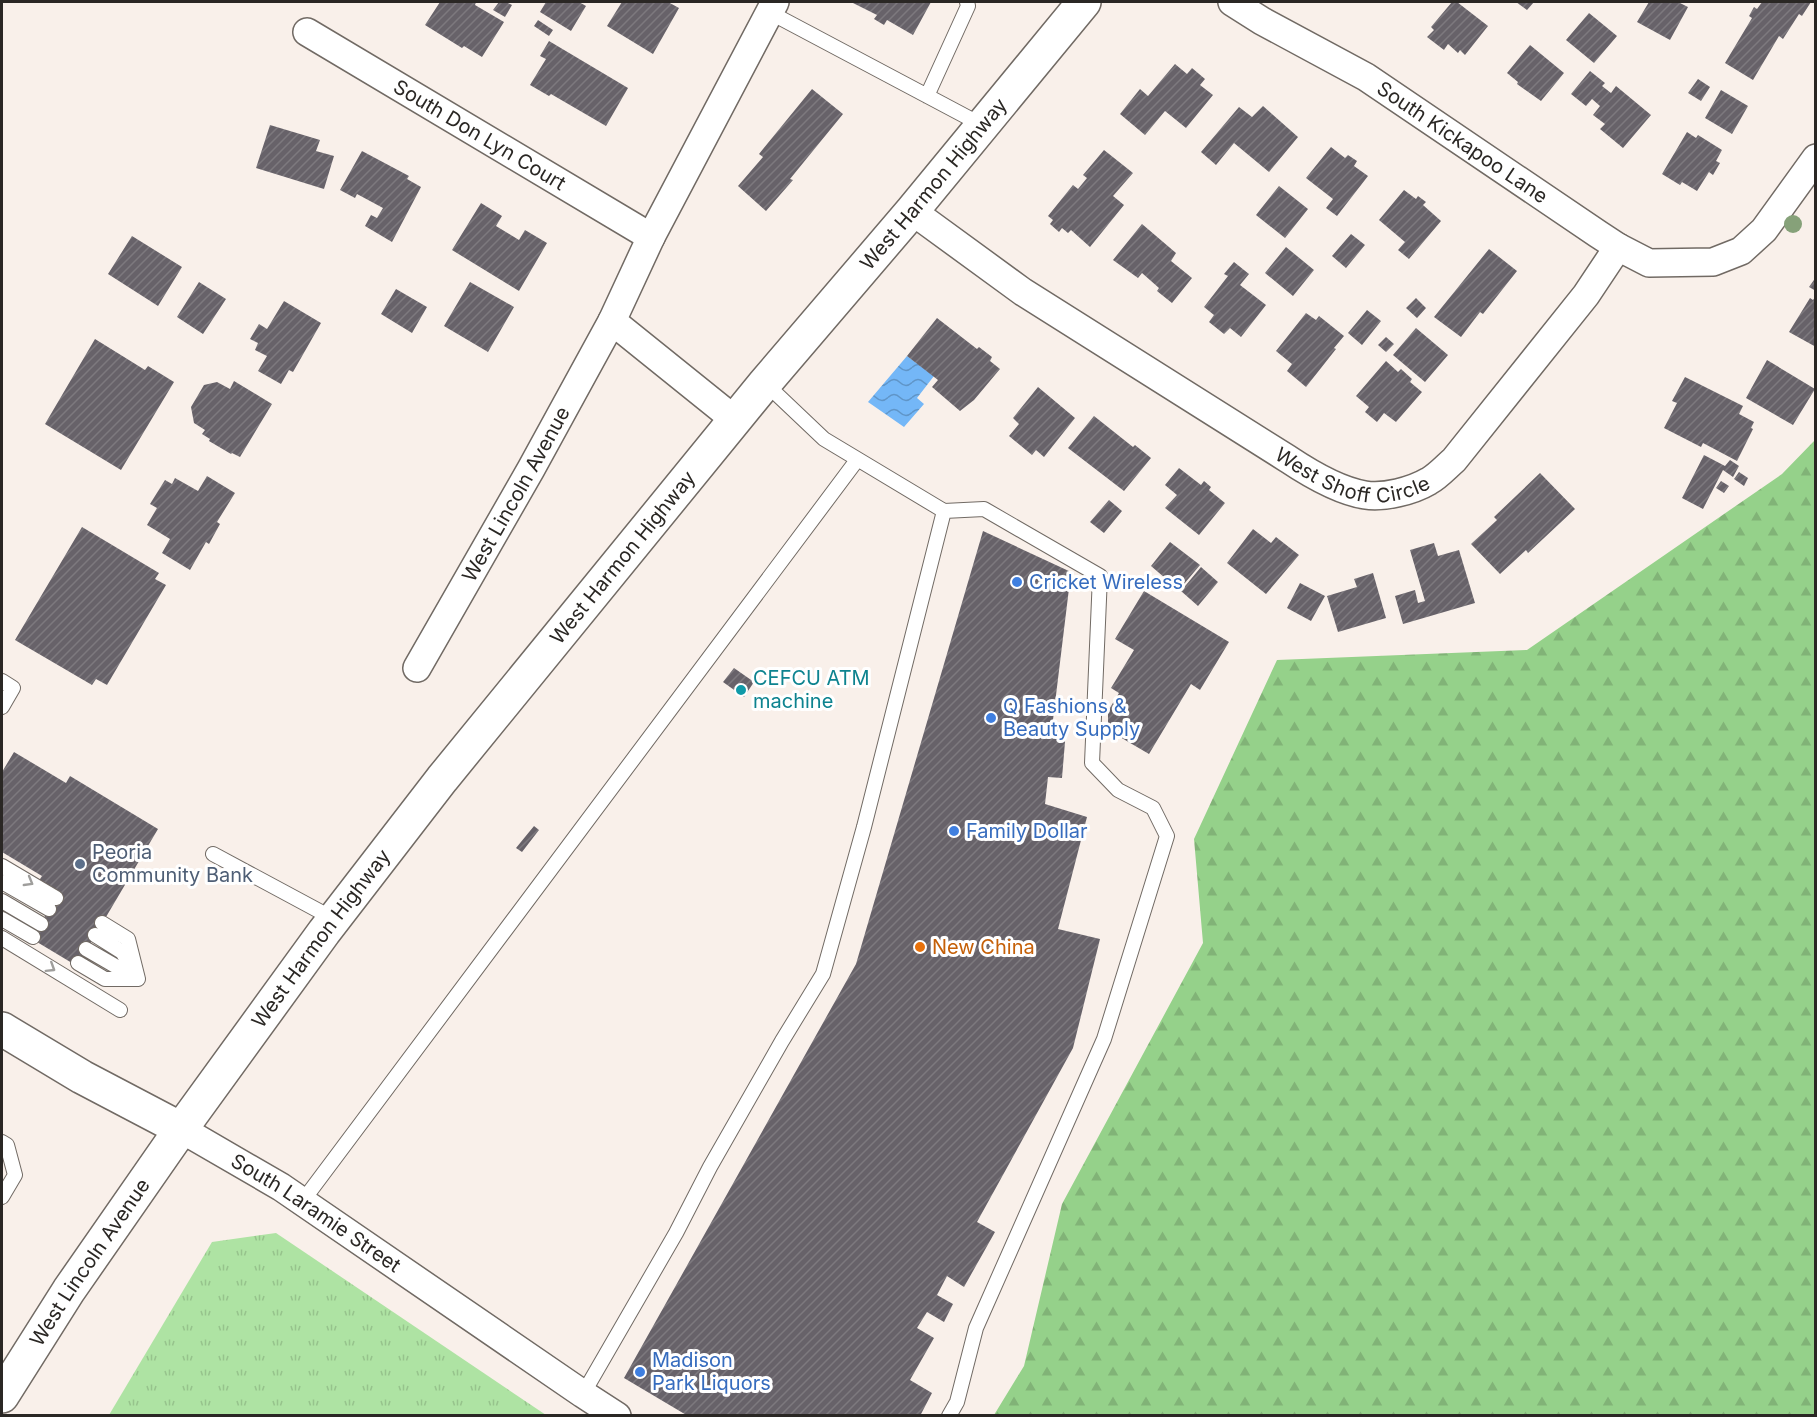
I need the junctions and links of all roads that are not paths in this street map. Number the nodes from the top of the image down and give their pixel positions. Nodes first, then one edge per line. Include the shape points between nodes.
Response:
1 (967, 2) edge
2 (1084, 2) edge
3 (1232, 2) edge
4 (772, 7) edge
5 (307, 32) dead end
6 (927, 96) junction
7 (982, 125) junction
8 (1815, 158) edge
9 (912, 211) junction
10 (651, 237) junction
11 (1618, 247) junction
12 (612, 321) junction
13 (765, 383) junction
14 (735, 420) junction
15 (857, 460) junction
16 (944, 511) junction
17 (417, 669) dead end
18 (2, 681) edge
19 (2, 707) edge
20 (213, 854) dead end
21 (2, 866) edge
22 (2, 882) edge
23 (2, 901) edge
24 (334, 919) junction
25 (2, 920) edge
26 (41, 924) dead end
27 (99, 929) dead end
28 (33, 937) dead end
29 (2, 938) edge
30 (86, 949) dead end
31 (78, 963) dead end
32 (138, 979) junction
33 (120, 1010) dead end
34 (2, 1029) edge
35 (181, 1130) junction
36 (2, 1142) edge
37 (2, 1197) edge
38 (302, 1203) junction
39 (3, 1391) edge
40 (583, 1394) junction
41 (612, 1414) edge
42 (950, 1416) edge

1 - 6 lane
2 - 7 main road, West Harmon Highway
3 - 11 street, South Kickapoo Lane via 1375,83
4 - 6 lane
4 - 10 street, West Lincoln Avenue
5 - 10 street, South Don Lyn Court
6 - 7 lane
7 - 9 main road, West Harmon Highway
8 - 11 street, South Kickapoo Lane via 1764,230 1741,250 1713,262 1649,263
9 - 11 street, West Shoff Circle via 1023,292 1311,473 1365,495 1391,494 1429,481 1454,460 1586,295
9 - 13 main road, West Harmon Highway
10 - 12 street, West Lincoln Avenue
12 - 14 street
12 - 17 street, West Lincoln Avenue
13 - 14 main road, West Harmon Highway
13 - 15 lane via 824,439
14 - 24 main road, West Harmon Highway
15 - 16 lane
15 - 38 lane
16 - 40 lane via 823,974
16 - 42 lane via 984,509 1100,576 1092,763 1118,790 1153,808 1167,836 1104,1039 976,1328
18 - 19 lane via 13,688
20 - 24 lane
21 -> 22 lane via 53,903
23 - 26 lane
24 - 35 main road, West Harmon Highway
25 - 28 lane
27 - 32 lane via 128,939
29 -> 33 lane
30 - 32 lane
31 - 32 lane via 105,979
34 - 35 main road, South Laramie Street
35 - 38 street, South Laramie Street
35 - 39 main road, West Lincoln Avenue
36 - 37 lane via 15,1175
38 - 40 street, South Laramie Street
40 - 41 street, South Laramie Street

